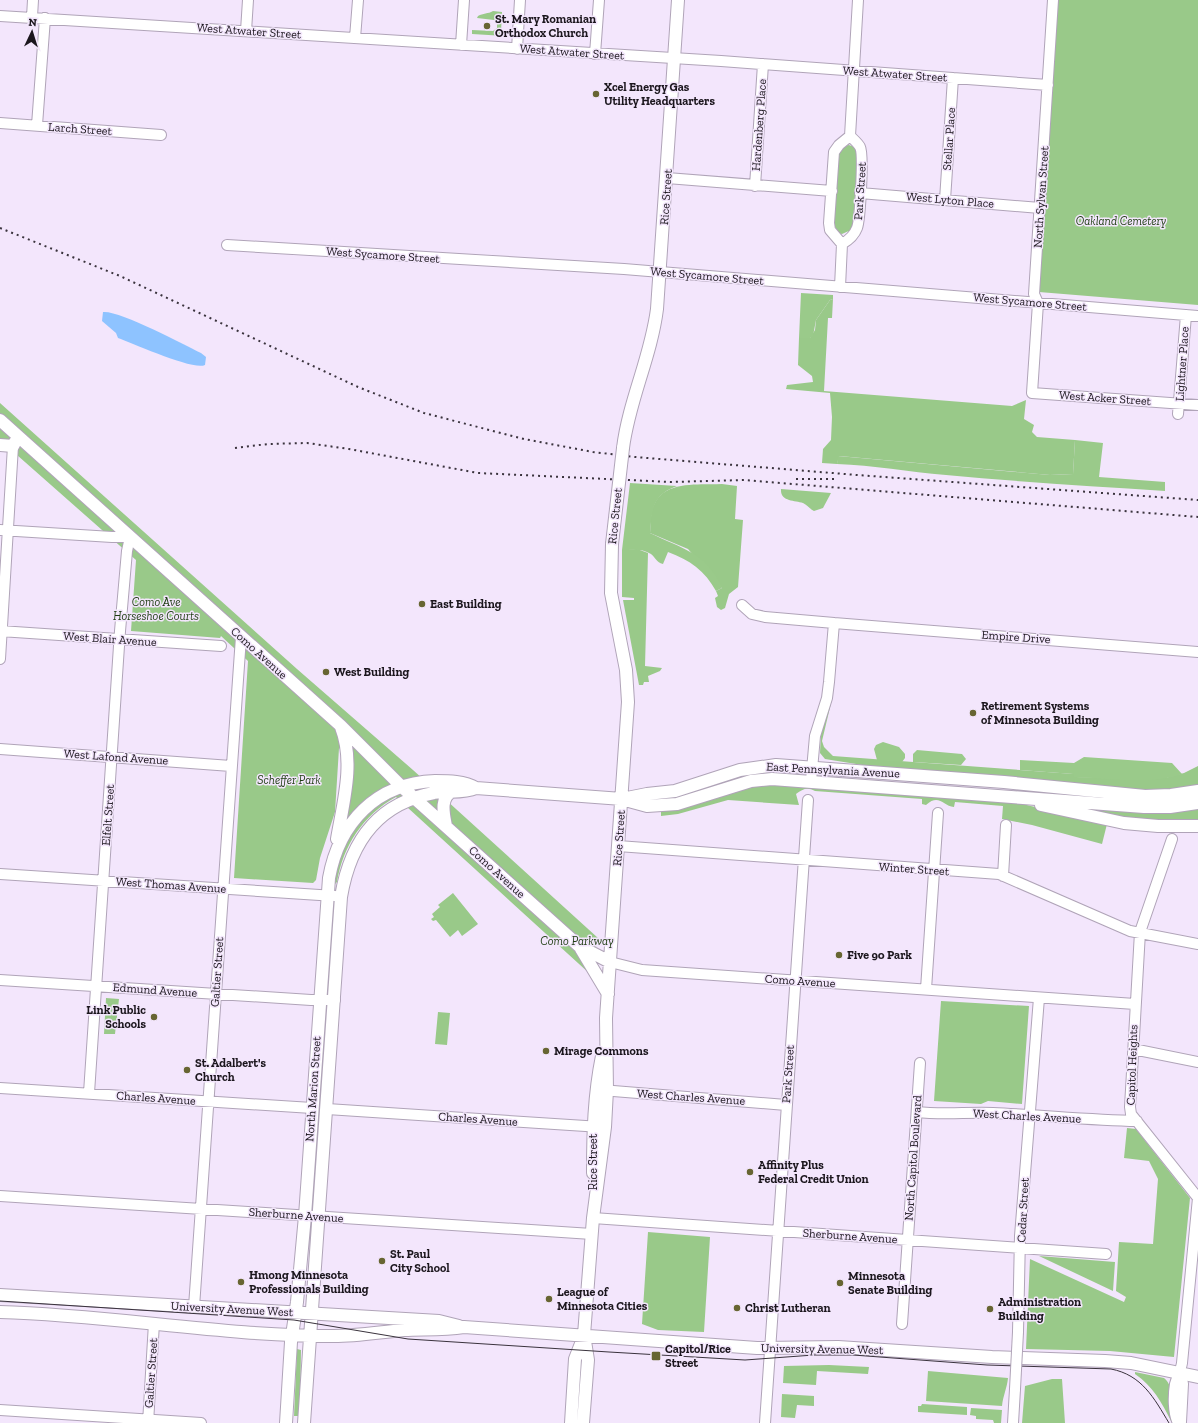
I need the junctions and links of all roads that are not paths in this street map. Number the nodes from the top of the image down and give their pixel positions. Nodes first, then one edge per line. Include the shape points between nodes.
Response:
1 (33, 0) edge
2 (248, 0) edge
3 (358, 0) edge
4 (464, 0) edge
5 (520, 0) edge
6 (599, 0) edge
7 (678, 0) edge
8 (858, 0) edge
9 (1053, 0) edge
10 (0, 16) edge
11 (32, 18) junction
12 (45, 18) junction
13 (246, 31) junction
14 (355, 38) junction
15 (461, 45) junction
16 (517, 48) junction
17 (595, 54) junction
18 (674, 59) junction
19 (763, 64) junction
20 (854, 71) junction
21 (953, 78) junction
22 (1048, 85) junction
23 (0, 123) edge
24 (37, 125) junction
25 (161, 135) dead end
26 (850, 136) junction
27 (667, 178) junction
28 (754, 186) junction
29 (832, 191) junction
30 (860, 193) junction
31 (945, 200) junction
32 (1040, 208) junction
33 (842, 244) junction
34 (227, 245) dead end
35 (661, 273) junction
36 (840, 287) junction
37 (1038, 303) junction
38 (1186, 315) junction
39 (1198, 316) edge
40 (1032, 393) joint
41 (1198, 405) edge
42 (1179, 409) junction
43 (0, 420) edge
44 (16, 441) junction
45 (0, 445) edge
46 (5, 530) edge
47 (130, 537) junction
48 (742, 604) dead end
49 (834, 623) junction
50 (1, 631) edge
51 (241, 637) junction
52 (119, 640) junction
53 (221, 646) dead end
54 (1198, 652) edge
55 (0, 659) edge
56 (341, 726) junction
57 (0, 749) edge
58 (112, 757) junction
59 (231, 766) junction
60 (812, 767) junction
61 (812, 781) junction
62 (402, 787) junction
63 (476, 788) junction
64 (453, 791) junction
65 (1198, 791) edge
66 (999, 795) junction
67 (415, 797) junction
68 (622, 799) junction
69 (808, 800) dead end
70 (1198, 803) edge
71 (938, 813) dead end
72 (1006, 825) dead end
73 (446, 826) junction
74 (1198, 826) edge
75 (1172, 839) dead end
76 (618, 846) junction
77 (335, 851) junction
78 (804, 860) junction
79 (934, 870) junction
80 (0, 874) edge
81 (1003, 876) junction
82 (103, 881) junction
83 (223, 888) junction
84 (328, 896) junction
85 (341, 897) junction
86 (1140, 932) junction
87 (1198, 944) edge
88 (579, 946) junction
89 (610, 962) junction
90 (0, 980) edge
91 (795, 980) junction
92 (96, 986) junction
93 (926, 990) junction
94 (216, 994) junction
95 (608, 994) junction
96 (1039, 998) junction
97 (320, 1000) junction
98 (335, 1000) junction
99 (1135, 1004) junction
100 (1133, 1049) junction
101 (1198, 1062) edge
102 (920, 1063) dead end
103 (0, 1088) edge
104 (601, 1090) junction
105 (89, 1093) junction
106 (208, 1101) junction
107 (786, 1105) junction
108 (312, 1108) junction
109 (327, 1109) junction
110 (917, 1112) junction
111 (1029, 1114) junction
112 (1137, 1121) junction
113 (599, 1126) junction
114 (0, 1196) edge
115 (1198, 1198) edge
116 (201, 1209) junction
117 (305, 1216) junction
118 (319, 1216) junction
119 (593, 1218) junction
120 (778, 1230) junction
121 (592, 1234) junction
122 (908, 1240) junction
123 (1020, 1248) junction
124 (1106, 1254) dead end
125 (0, 1295) edge
126 (194, 1307) junction
127 (296, 1311) junction
128 (0, 1312) edge
129 (313, 1312) junction
130 (154, 1323) junction
131 (902, 1324) dead end
132 (464, 1327) junction
133 (292, 1334) junction
134 (310, 1335) junction
135 (584, 1335) junction
136 (769, 1348) junction
137 (1181, 1373) junction
138 (1198, 1377) edge
139 (0, 1410) edge
140 (148, 1421) edge
141 (201, 1423) edge
142 (286, 1423) edge
143 (304, 1423) edge
144 (571, 1423) edge
145 (583, 1423) edge
146 (765, 1423) edge
147 (1013, 1423) edge
148 (1178, 1423) edge
149 (1181, 1423) edge

1 - 11 street
2 - 13 street
3 - 14 street
4 - 15 street
5 - 16 street
6 - 17 street
7 - 18 main road, Rice Street
8 - 20 street
9 - 22 street, North Sylvan Street
10 - 11 street, West Atwater Street
11 - 12 street, West Atwater Street
12 - 13 street, West Atwater Street
12 - 24 street
13 - 14 street, West Atwater Street
14 - 15 street, West Atwater Street
15 - 16 street, West Atwater Street
16 - 17 street, West Atwater Street
17 - 18 street, West Atwater Street
18 - 19 street, West Atwater Street
18 - 27 main road, Rice Street
19 - 20 street, West Atwater Street
19 - 28 street, Hardenberg Place
20 - 21 street, West Atwater Street
20 - 26 street
21 - 22 street, West Atwater Street
21 - 31 street, Stellar Place
22 - 32 street, North Sylvan Street
23 - 24 street, Larch Street
24 - 25 street, Larch Street
26 - 29 street via 834,152
26 - 30 street, Park Street via 860,147 862,154
27 - 28 street
27 - 35 main road, Rice Street
28 - 29 street
29 - 33 street via 830,230
30 - 31 street, West Lyton Place
30 - 33 street, Park Street via 857,227 851,238
31 - 32 street, West Lyton Place
32 - 37 street, North Sylvan Street via 1034,294
33 - 36 street
34 - 35 street, West Sycamore Street
35 - 36 street, West Sycamore Street
35 - 68 main road, Rice Street, bridge via 655,327 629,413 612,544 611,593 628,682
36 - 37 street, West Sycamore Street
37 - 38 street, West Sycamore Street
37 - 40 street, North Sylvan Street
38 - 39 street, West Sycamore Street
38 - 42 street, Lightner Place
40 - 42 street, West Acker Street
41 - 42 street, West Acker Street
43 - 44 main road, Como Avenue
44 - 45 main road
44 - 46 street
44 - 47 main road, Como Avenue
46 - 47 street
46 - 50 street
47 - 51 main road, Como Avenue
47 - 52 street, Elfelt Street
48 - 49 street, Empire Drive via 752,614 765,618
49 - 54 street, Empire Drive
49 - 60 street via 829,682 815,736
50 - 52 street, West Blair Avenue
50 - 55 street
51 - 56 main road, Como Avenue
51 - 59 street, Galtier Street
52 - 53 street, West Blair Avenue
52 - 58 street, Elfelt Street
56 - 62 main road, Como Avenue
56 - 77 main road via 346,739 348,759 344,807
57 - 58 street, West Lafond Avenue
58 - 59 street, West Lafond Avenue
58 - 82 street, Elfelt Street
59 - 83 street, Galtier Street
60 - 61 street
60 - 65 main road, East Pennsylvania Avenue via 1145,796 1171,796
60 - 68 main road, East Pennsylvania Avenue via 754,767 684,789
61 - 66 main road, East Pennsylvania Avenue
61 - 68 main road, East Pennsylvania Avenue via 751,781 688,802 665,806 647,806
62 - 63 main road, North Marion Street via 420,782 439,781 467,783
62 - 67 main road, Como Avenue
62 - 77 main road, North Marion Street via 383,795 361,811 347,828
63 - 64 main road, North Marion Street via 467,792
63 - 68 main road
64 - 67 main road, North Marion Street
64 - 73 main road via 446,796 444,804
66 - 70 main road, East Pennsylvania Avenue via 1144,807
66 - 74 main road via 1124,823
67 - 73 main road, Como Avenue
67 - 85 main road, North Marion Street via 391,809 365,834 348,863
68 - 76 main road, Rice Street
69 - 78 street, Park Street
71 - 79 street
72 - 81 street
73 - 88 main road, Como Avenue
75 - 86 street, Capitol Heights
76 - 78 street, Winter Street
76 - 89 main road, Rice Street
77 - 84 main road, North Marion Street
78 - 79 street, Winter Street
78 - 91 street, Park Street
79 - 81 street, Winter Street
79 - 93 street
80 - 82 street, West Thomas Avenue
81 - 86 street, Winter Street via 1130,931
82 - 83 street, West Thomas Avenue
82 - 92 street, Elfelt Street
83 - 84 street, West Thomas Avenue
83 - 94 street, Galtier Street
84 - 85 street, West Thomas Avenue
84 - 97 main road, North Marion Street
85 - 98 main road, North Marion Street
86 - 87 street, Winter Street
86 - 99 street, Capitol Heights
88 - 89 main road, Como Avenue
88 - 95 main road
89 - 91 street, Como Avenue via 642,970
89 - 95 main road, Rice Street
90 - 92 street, Edmund Avenue
91 - 93 street, Como Avenue
91 - 107 street, Park Street
92 - 94 street, Edmund Avenue
92 - 105 street, Elfelt Street
93 - 96 street, Como Avenue
94 - 97 street, Edmund Avenue
94 - 106 street, Galtier Street
95 - 104 main road, Rice Street
96 - 99 street, Como Avenue
96 - 111 street, Cedar Street
97 - 98 street, Edmund Avenue
97 - 108 main road, North Marion Street
98 - 109 main road, North Marion Street
99 - 100 street, Capitol Heights
100 - 101 street
100 - 112 street, Capitol Heights via 1130,1107 1131,1114
102 - 110 street, North Capitol Boulevard
103 - 105 street, Charles Avenue
104 - 107 street, West Charles Avenue
104 - 113 main road, Rice Street
105 - 106 street, Charles Avenue
106 - 108 street, Charles Avenue
106 - 116 street, Galtier Street
107 - 120 street, Park Street
108 - 117 main road, North Marion Street
109 - 113 street, Charles Avenue
109 - 118 main road, North Marion Street
110 - 111 street, West Charles Avenue
110 - 122 street, North Capitol Boulevard
111 - 112 street, West Charles Avenue
111 - 123 street, Cedar Street
112 - 115 street, Capitol Heights
113 - 119 main road, Rice Street
114 - 116 street, Sherburne Avenue
115 - 137 street
116 - 117 street, Sherburne Avenue
116 - 126 street, Galtier Street
117 - 118 street, Sherburne Avenue
117 - 127 main road, North Marion Street
118 - 121 street, Sherburne Avenue
118 - 129 main road, North Marion Street
119 - 120 street, Sherburne Avenue
119 - 121 main road, Rice Street
120 - 122 street, Sherburne Avenue
120 - 136 street, Park Street
121 - 135 main road, Rice Street
122 - 123 street, Sherburne Avenue
122 - 131 street, North Capitol Boulevard
123 - 124 street, Sherburne Avenue
123 - 147 street, Cedar Street, bridge
125 - 126 main road, University Avenue West
126 - 127 main road, University Avenue West
127 - 129 main road, University Avenue West
127 - 133 main road, North Marion Street
128 - 130 main road, University Avenue West
129 - 132 main road, University Avenue West via 439,1320
129 - 134 main road, North Marion Street
130 - 133 main road, University Avenue West
130 - 140 street, Galtier Street
132 - 134 main road, University Avenue West via 346,1336
132 - 135 main road, University Avenue West
133 - 134 main road, University Avenue West
133 - 142 main road, North Marion Street
134 - 143 main road, North Marion Street
135 - 136 main road, University Avenue West
135 - 144 main road, Rice Street via 575,1359
135 - 145 main road, Rice Street via 588,1360
136 - 137 main road, University Avenue West via 838,1347 1105,1361 1131,1363
136 - 146 street, Park Street
137 - 138 main road, University Avenue West
137 - 148 street via 1175,1383 1174,1411
137 - 149 street
139 - 140 street
140 - 141 street

